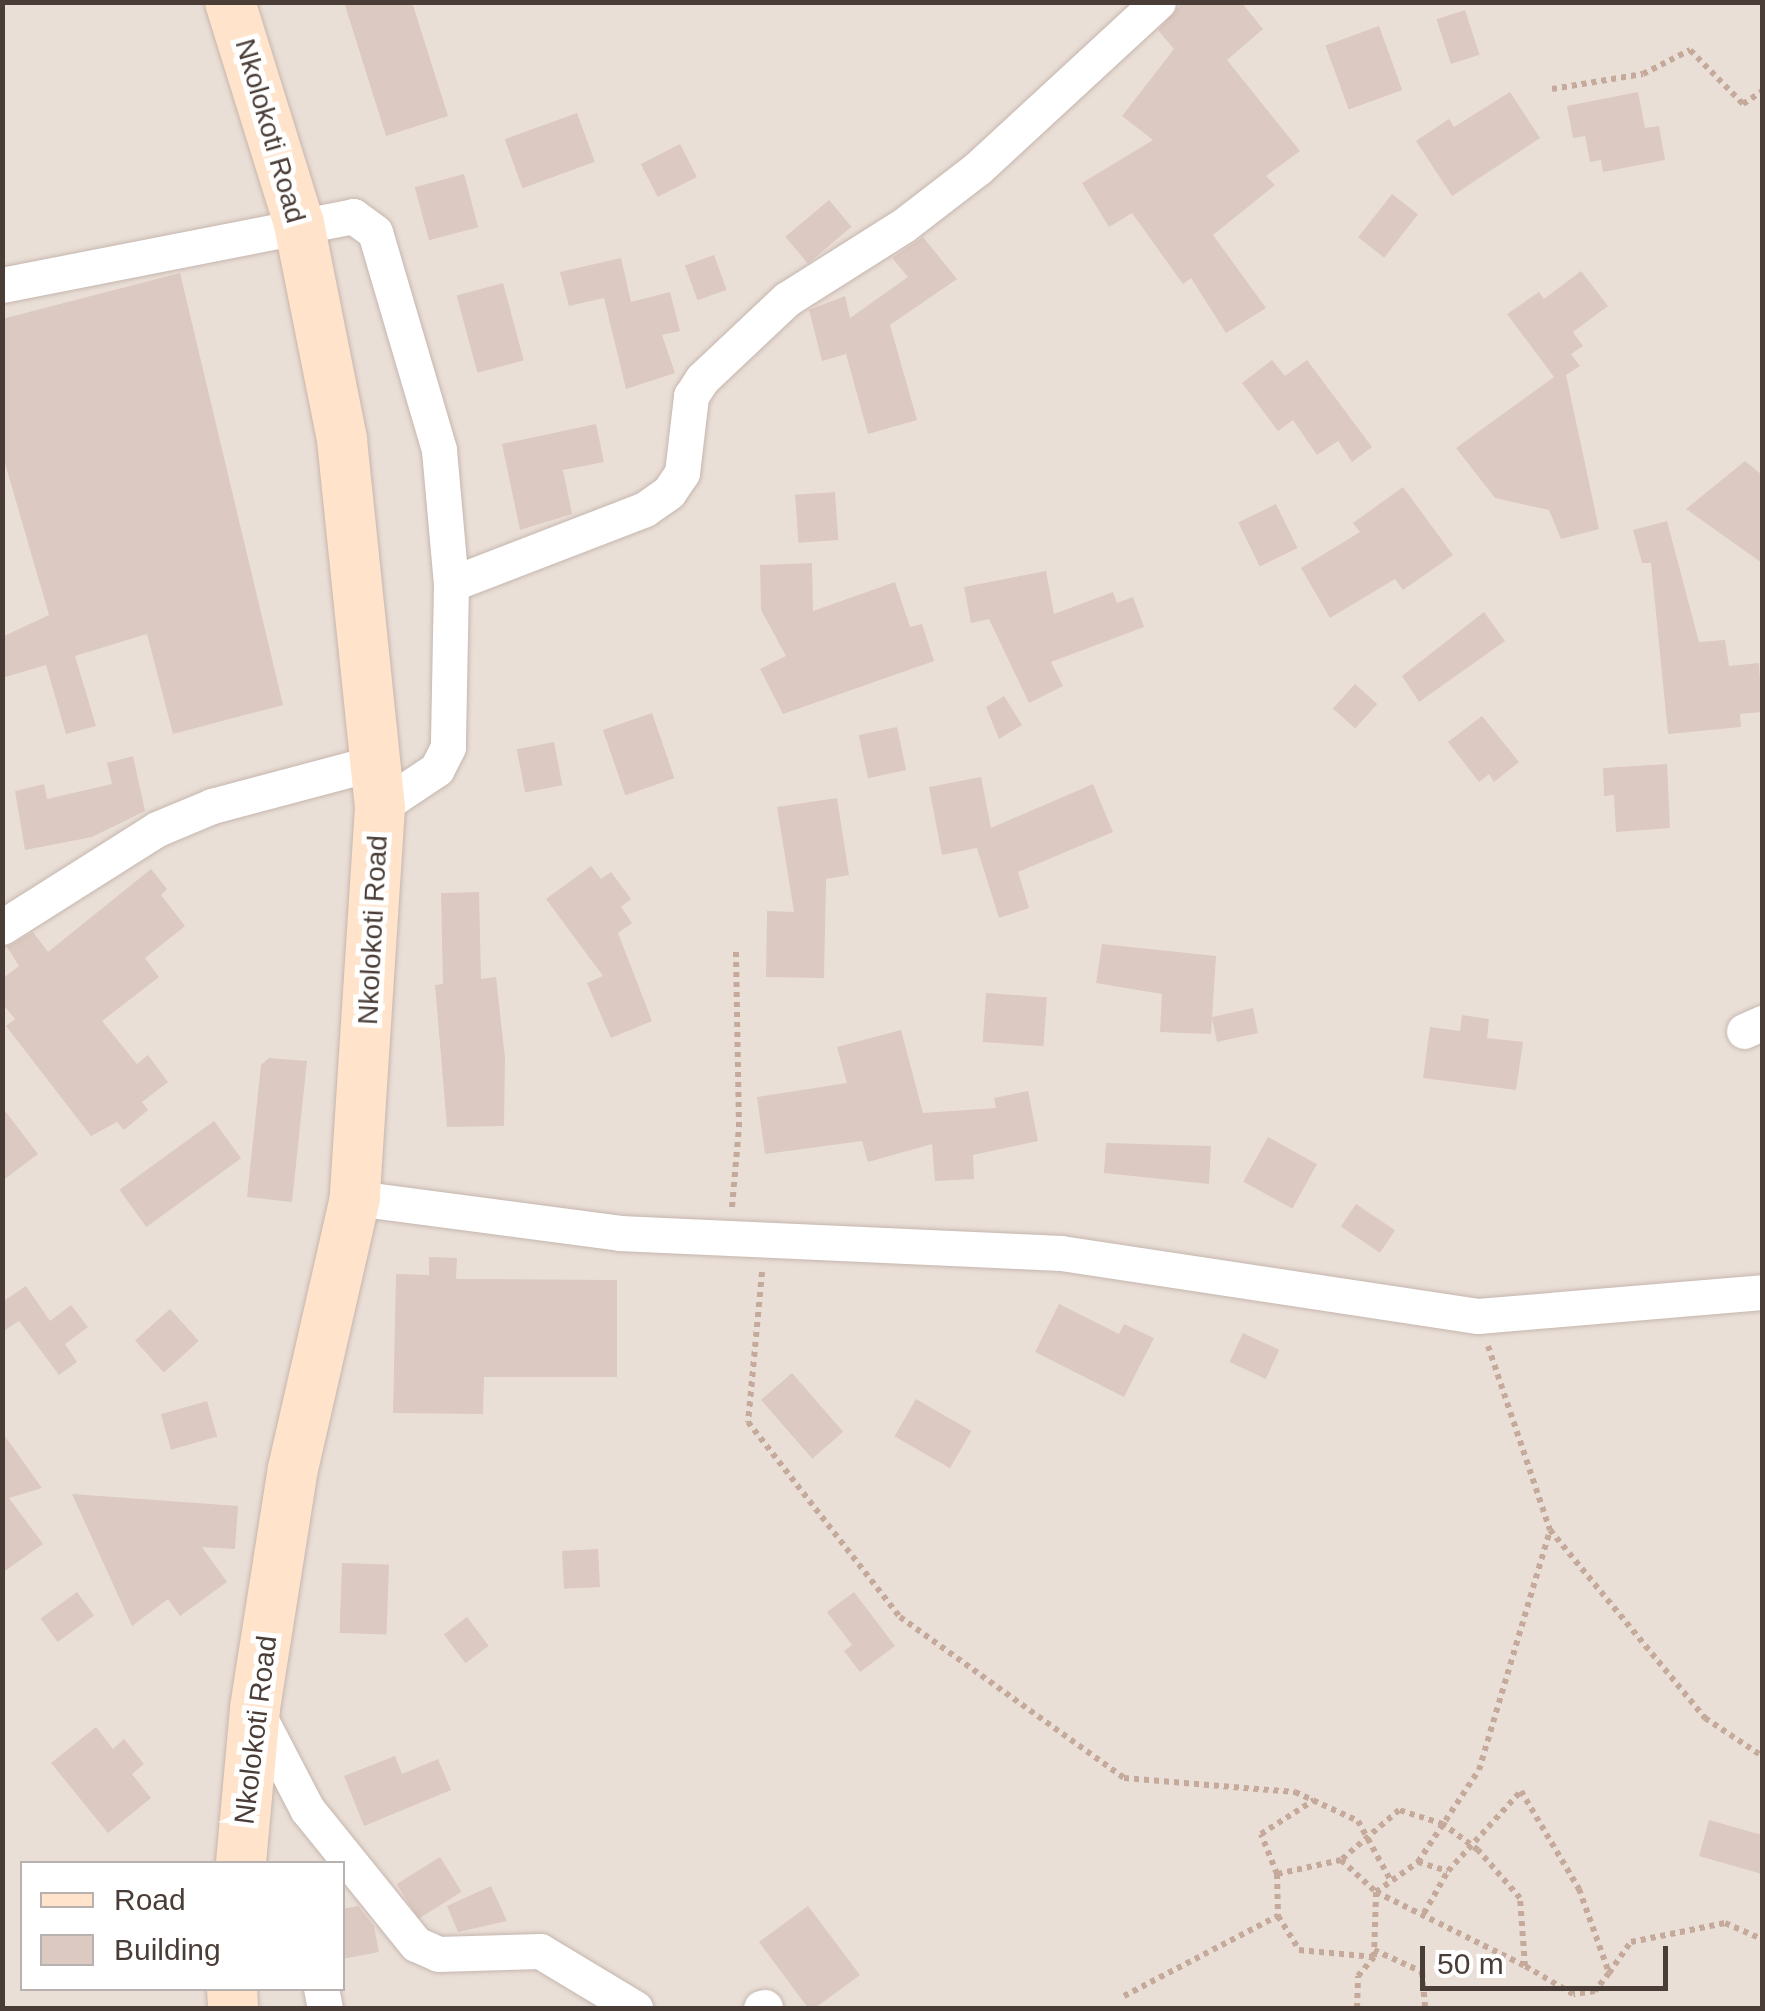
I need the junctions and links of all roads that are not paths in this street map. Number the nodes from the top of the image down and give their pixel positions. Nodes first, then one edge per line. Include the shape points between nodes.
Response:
1 (230, 2) edge
2 (1158, 2) edge
3 (298, 224) junction
4 (2, 285) edge
5 (451, 584) junction
6 (378, 785) junction
7 (2, 927) edge
8 (355, 1198) junction
9 (1762, 1292) edge
10 (255, 1709) junction
11 (241, 1861) edge
12 (634, 2008) edge

1 - 3 main road, Nkolokoti Road
2 - 5 street via 978,168 904,225 787,298 702,379 692,396 682,473 669,492 645,509
3 - 4 street
3 - 5 street via 353,216 375,232 439,450
3 - 6 main road, Nkolokoti Road via 342,440
5 - 6 street via 448,748 436,769
6 - 7 street via 212,806 158,829
6 - 8 main road, Nkolokoti Road
8 - 9 street via 620,1233 1061,1253 1478,1316
8 - 10 main road, Nkolokoti Road via 293,1468
10 - 11 main road, Nkolokoti Road
10 - 12 street via 307,1809 416,1944 438,1954 540,1951

